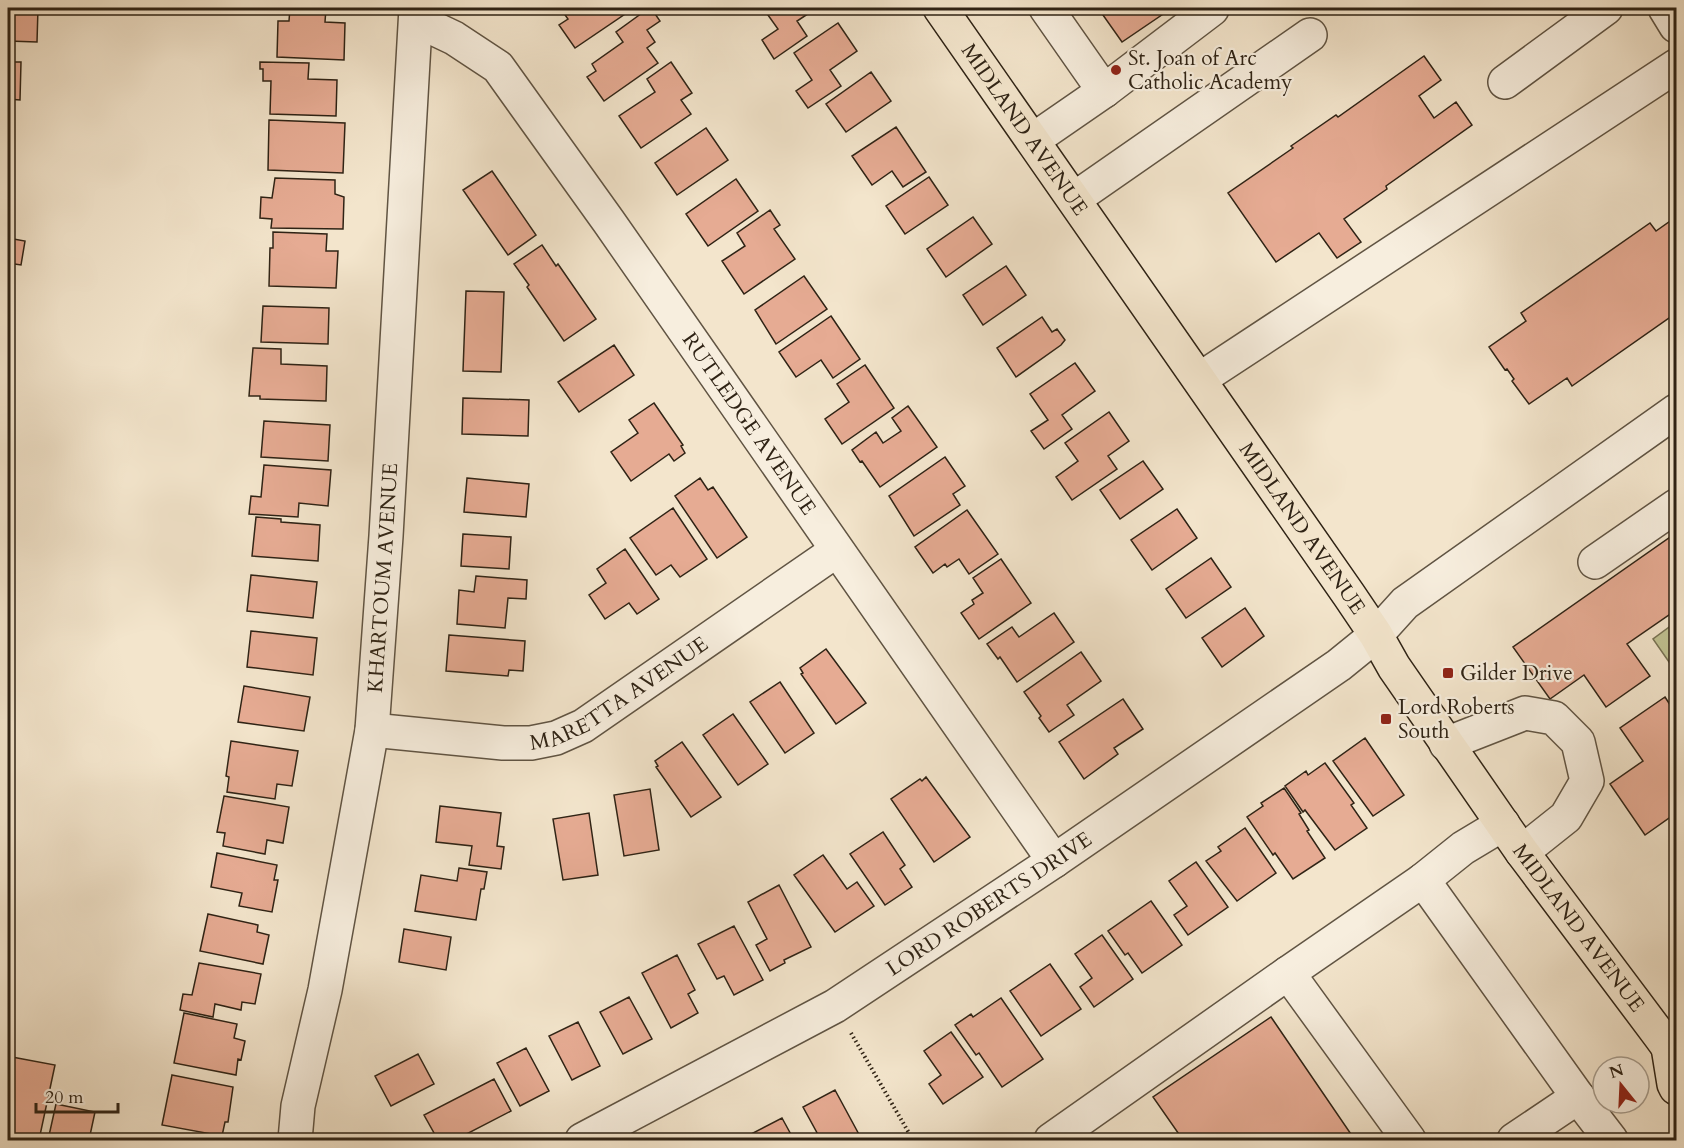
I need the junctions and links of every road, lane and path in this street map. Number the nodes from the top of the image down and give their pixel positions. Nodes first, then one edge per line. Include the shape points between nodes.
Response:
1 (940, 8) edge
2 (1046, 8) edge
3 (1606, 8) edge
4 (1665, 8) edge
5 (1212, 9) dead end
6 (416, 14) edge
7 (1677, 26) edge
8 (1310, 35) dead end
9 (1677, 66) edge
10 (1505, 82) dead end
11 (1104, 92) junction
12 (1033, 140) junction
13 (1074, 199) junction
14 (1200, 379) junction
15 (1677, 411) edge
16 (1677, 506) edge
17 (836, 551) junction
18 (1595, 562) dead end
19 (1376, 635) junction
20 (372, 730) junction
21 (1446, 744) junction
22 (1503, 824) junction
23 (1522, 852) junction
24 (1054, 861) junction
25 (1423, 880) junction
26 (1288, 973) junction
27 (836, 1006) junction
28 (1672, 1049) edge
29 (1677, 1088) edge
30 (1578, 1097) junction
31 (296, 1140) edge
32 (582, 1140) edge
33 (913, 1140) edge
34 (1051, 1140) edge
35 (1409, 1140) edge
36 (1514, 1140) edge
37 (1611, 1140) edge

1 - 12 main road, MIDLAND AVENUE
2 - 11 street
3 - 10 street
4 - 7 street
5 - 11 street
6 - 17 street, RUTLEDGE AVENUE via 498,67
6 - 20 street, KHARTOUM AVENUE
8 - 13 street
9 - 14 street
11 - 12 street
12 - 13 main road, MIDLAND AVENUE
13 - 14 main road, MIDLAND AVENUE
14 - 19 main road, MIDLAND AVENUE
15 - 19 street via 1405,603
16 - 18 street
17 - 20 street, MARETTA AVENUE via 583,726 556,738 503,743
17 - 24 street, RUTLEDGE AVENUE
19 - 21 main road, MIDLAND AVENUE
19 - 24 street, LORD ROBERTS DRIVE
20 - 31 street, KHARTOUM AVENUE via 325,990 298,1106
21 - 22 main road, MIDLAND AVENUE
21 - 23 street via 1525,713 1554,718 1578,742 1587,781 1566,817
22 - 23 main road, MIDLAND AVENUE
22 - 25 street via 1463,848
23 - 28 main road, MIDLAND AVENUE
24 - 27 street, LORD ROBERTS DRIVE
25 - 26 street
25 - 30 street
26 - 34 street
26 - 35 street
27 - 32 street, LORD ROBERTS DRIVE
27 - 33 path
28 - 29 main road, MIDLAND AVENUE
30 - 36 street
30 - 37 street

